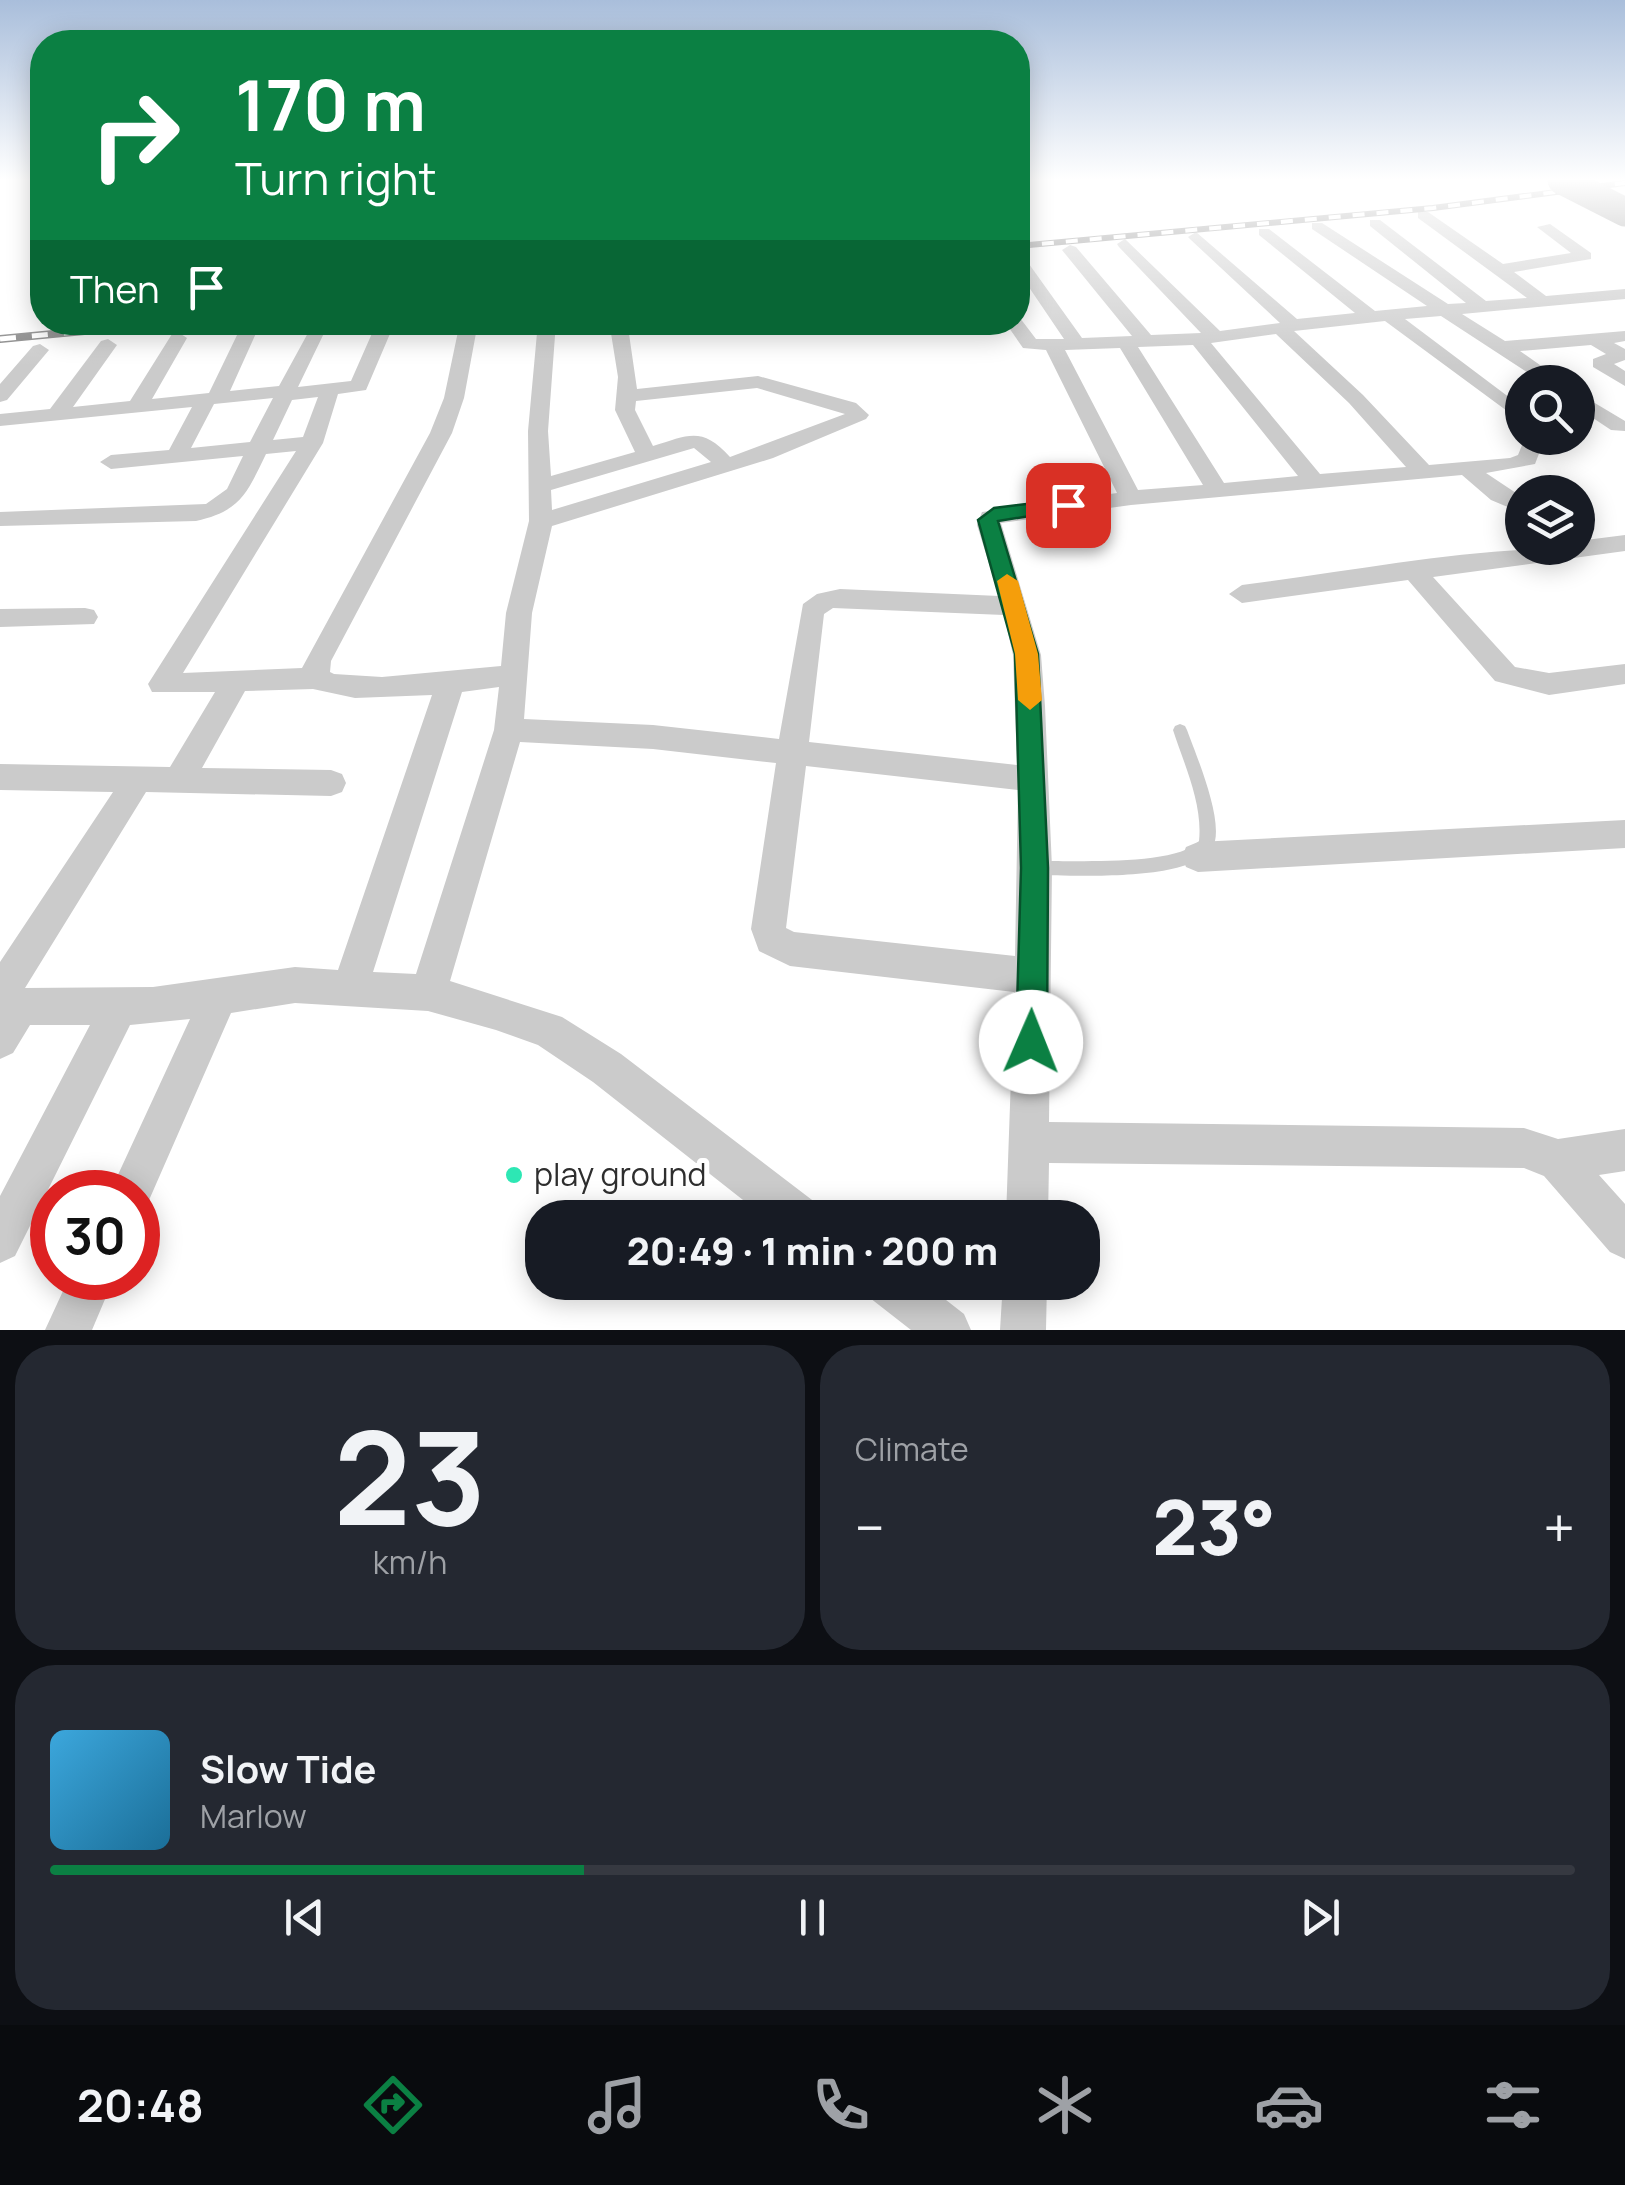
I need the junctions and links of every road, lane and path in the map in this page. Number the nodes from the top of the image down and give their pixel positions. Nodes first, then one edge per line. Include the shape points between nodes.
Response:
1 (1200, 242) edge
2 (1278, 242) edge
3 (1342, 242) edge
4 (1399, 242) edge
5 (1460, 242) edge
6 (1565, 242) edge
7 (1125, 244) dead end
8 (1070, 250) dead end
9 (1499, 270) junction
10 (1030, 277) edge
11 (1625, 294) edge
12 (1566, 298) junction
13 (1540, 300) junction
14 (1480, 306) junction
15 (1447, 310) junction
16 (1381, 316) junction
17 (1288, 328) junction
18 (1625, 334) edge
19 (246, 335) edge
20 (314, 335) edge
21 (381, 335) edge
22 (467, 335) edge
23 (546, 335) edge
24 (620, 335) edge
25 (1023, 335) edge
26 (178, 338) dead end
27 (1206, 338) junction
28 (1595, 339) junction
29 (1136, 342) junction
30 (1077, 344) junction
31 (108, 345) dead end
32 (1053, 345) junction
33 (1502, 348) junction
34 (40, 350) dead end
35 (1528, 365) edge
36 (1625, 380) edge
37 (330, 390) junction
38 (285, 393) junction
39 (0, 396) edge
40 (626, 396) junction
41 (211, 399) junction
42 (1505, 404) edge
43 (136, 408) junction
44 (1595, 409) edge
45 (56, 415) junction
46 (0, 420) edge
47 (1621, 425) edge
48 (1595, 427) edge
49 (312, 443) junction
50 (258, 448) junction
51 (647, 454) junction
52 (1528, 455) edge
53 (177, 456) junction
54 (112, 462) dead end
55 (724, 463) junction
56 (1470, 470) junction
57 (1425, 474) junction
58 (1314, 481) junction
59 (542, 486) junction
60 (1217, 490) junction
61 (1130, 498) junction
62 (1505, 498) edge
63 (0, 518) edge
64 (542, 521) junction
65 (1595, 543) edge
66 (1625, 544) edge
67 (1505, 555) edge
68 (1412, 569) junction
69 (1242, 594) dead end
70 (1016, 606) junction
71 (85, 617) dead end
72 (0, 618) edge
73 (1625, 674) edge
74 (515, 676) junction
75 (315, 678) junction
76 (237, 680) junction
77 (451, 682) junction
78 (509, 730) junction
79 (1180, 730) dead end
80 (794, 750) junction
81 (0, 778) edge
82 (138, 779) junction
83 (1030, 779) junction
84 (179, 780) junction
85 (331, 783) dead end
86 (1625, 834) edge
87 (1198, 858) junction
88 (1034, 868) junction
89 (1032, 976) junction
90 (351, 985) junction
91 (428, 993) junction
92 (220, 996) junction
93 (120, 1006) junction
94 (5, 1013) edge
95 (1029, 1142) junction
96 (1625, 1150) edge
97 (1558, 1160) junction
98 (141, 1170) edge
99 (779, 1200) edge
100 (1027, 1200) edge
101 (1625, 1237) edge
102 (0, 1240) edge
103 (82, 1300) edge
104 (909, 1300) edge
105 (1025, 1300) edge
106 (68, 1330) edge
107 (948, 1330) edge
108 (1024, 1330) edge

1 - 17 street
2 - 16 street
3 - 15 street
4 - 14 street
5 - 9 street
6 - 9 street via 1584,256
7 - 27 street
8 - 29 street
9 - 13 street
10 - 30 street
11 - 12 street
12 - 13 street
12 - 18 street
13 - 14 street
14 - 15 street
15 - 16 street
15 - 33 street
16 - 17 street
16 - 42 street
17 - 27 street
17 - 57 street
18 - 28 street
19 - 41 street
20 - 38 street
21 - 37 street via 362,383
22 - 75 street via 440,432 317,660
23 - 59 street via 538,431
24 - 40 street
25 - 32 street via 1030,344
26 - 43 street
27 - 29 street
27 - 58 street
28 - 33 street
28 - 36 street via 1621,355 1600,363
29 - 30 street
29 - 60 street
30 - 32 street
31 - 45 street
32 - 61 street
33 - 35 street
34 - 39 street
37 - 38 street
37 - 49 street
38 - 41 street
38 - 50 street
40 - 51 street via 625,410
40 - 55 street via 758,382 858,412 800,440
41 - 43 street
41 - 53 street
43 - 45 street
44 - 47 street
45 - 46 street
47 - 48 street
49 - 50 street
49 - 76 street via 162,684
50 - 53 street
50 - 63 street via 236,493 214,510
51 - 55 street via 699,440
51 - 59 street
52 - 56 street
53 - 54 street
55 - 64 street
56 - 57 street
56 - 62 street
57 - 58 street
58 - 60 street
59 - 64 street
60 - 61 street
61 - 70 street via 990,516
64 - 74 street via 518,612
65 - 66 street
67 - 68 street
68 - 69 street
68 - 73 street via 1505,674 1545,686
70 - 80 street via 840,598 817,604
70 - 83 street via 1027,654
71 - 72 street
74 - 77 street
74 - 78 street
75 - 76 street
75 - 77 street via 328,686 366,688
76 - 84 street
77 - 90 street
78 - 80 street
78 - 91 street
79 - 87 lane via 1208,828
80 - 83 street
80 - 89 street via 771,939 790,949
81 - 82 street
82 - 84 street
82 - 94 street
83 - 88 street
84 - 85 street
86 - 87 street
87 - 88 lane
88 - 89 street
89 - 95 street
90 - 91 street
90 - 92 street via 295,984
91 - 99 street via 550,1030
92 - 93 street
92 - 98 street
93 - 94 street
93 - 102 street
95 - 97 street via 1524,1148
95 - 100 street
96 - 97 street
97 - 101 street
103 - 106 street
104 - 107 street
105 - 108 street

